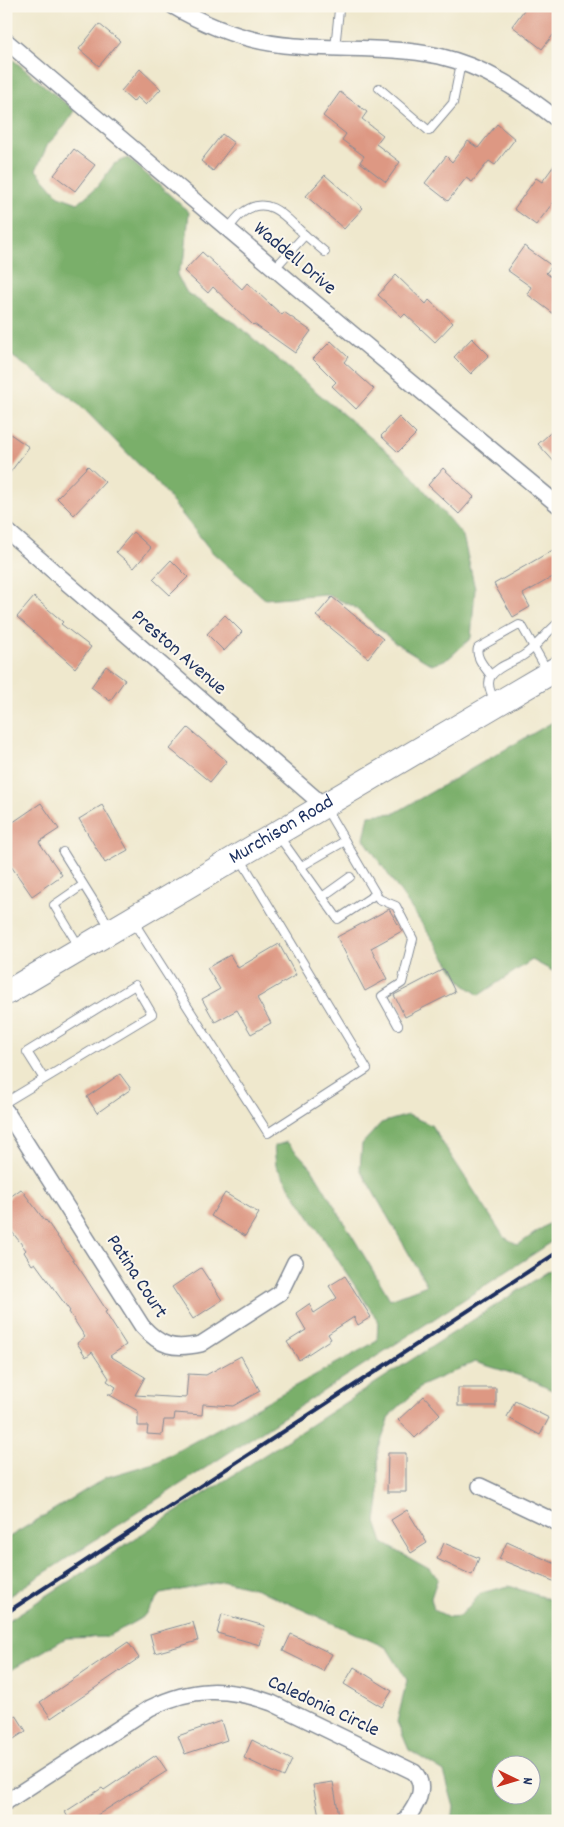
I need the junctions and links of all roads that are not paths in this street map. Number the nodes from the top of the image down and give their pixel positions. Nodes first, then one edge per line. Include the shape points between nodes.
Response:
1 (173, 6) edge
2 (337, 6) edge
3 (6, 40) edge
4 (335, 48) junction
5 (461, 63) junction
6 (379, 88) dead end
7 (558, 120) edge
8 (228, 229) junction
9 (305, 235) junction
10 (325, 252) dead end
11 (274, 269) junction
12 (558, 505) edge
13 (6, 530) edge
14 (558, 623) edge
15 (534, 647) junction
16 (553, 671) edge
17 (491, 676) junction
18 (496, 704) junction
19 (324, 806) junction
20 (277, 834) junction
21 (345, 842) junction
22 (62, 852) dead end
23 (239, 856) junction
24 (300, 868) junction
25 (350, 877) dead end
26 (83, 885) junction
27 (376, 894) junction
28 (322, 896) junction
29 (132, 919) junction
30 (112, 930) junction
31 (80, 948) junction
32 (6, 993) edge
33 (398, 1025) dead end
34 (44, 1079) junction
35 (6, 1102) edge
36 (6, 1111) edge
37 (295, 1262) dead end
38 (480, 1486) dead end
39 (558, 1523) edge
40 (6, 1802) edge
41 (404, 1821) edge

1 - 4 street via 217,28 262,42
2 - 4 lane
3 - 8 street, Waddell Drive
4 - 5 street via 420,52
5 - 6 lane via 453,103 429,131
5 - 7 street via 499,78
8 - 9 lane via 245,211 268,206 275,208
8 - 11 street, Waddell Drive
9 - 10 lane
9 - 11 lane
11 - 12 street, Waddell Drive
13 - 19 street, Preston Avenue
14 - 15 lane
15 - 16 lane
15 - 17 lane
15 - 17 lane via 519,625 480,646 476,654
16 - 18 main road, Murchison Road
17 - 18 lane via 490,690
18 - 19 main road, Murchison Road
19 - 20 main road, Murchison Road
19 - 21 lane
20 - 23 main road, Murchison Road
20 - 24 lane
21 - 24 lane
21 - 27 lane
22 - 26 lane
23 - 29 main road, Murchison Road
23 - 29 lane via 367,1069 268,1133
24 - 28 lane
25 - 28 lane
26 - 30 lane
26 - 31 lane via 54,905
27 - 28 lane via 338,919
27 - 33 lane via 379,899 396,906 413,939 402,983 382,996
29 - 30 main road, Murchison Road
30 - 31 main road, Murchison Road
31 - 32 main road, Murchison Road
34 - 34 lane via 152,1014 135,985 26,1052
34 - 35 lane
36 - 37 street, Patina Court via 142,1326 154,1339 170,1346 201,1344 280,1293
38 - 39 street
40 - 41 street, Caledonia Circle via 169,1698 224,1691 272,1703 414,1772 419,1777 421,1792

